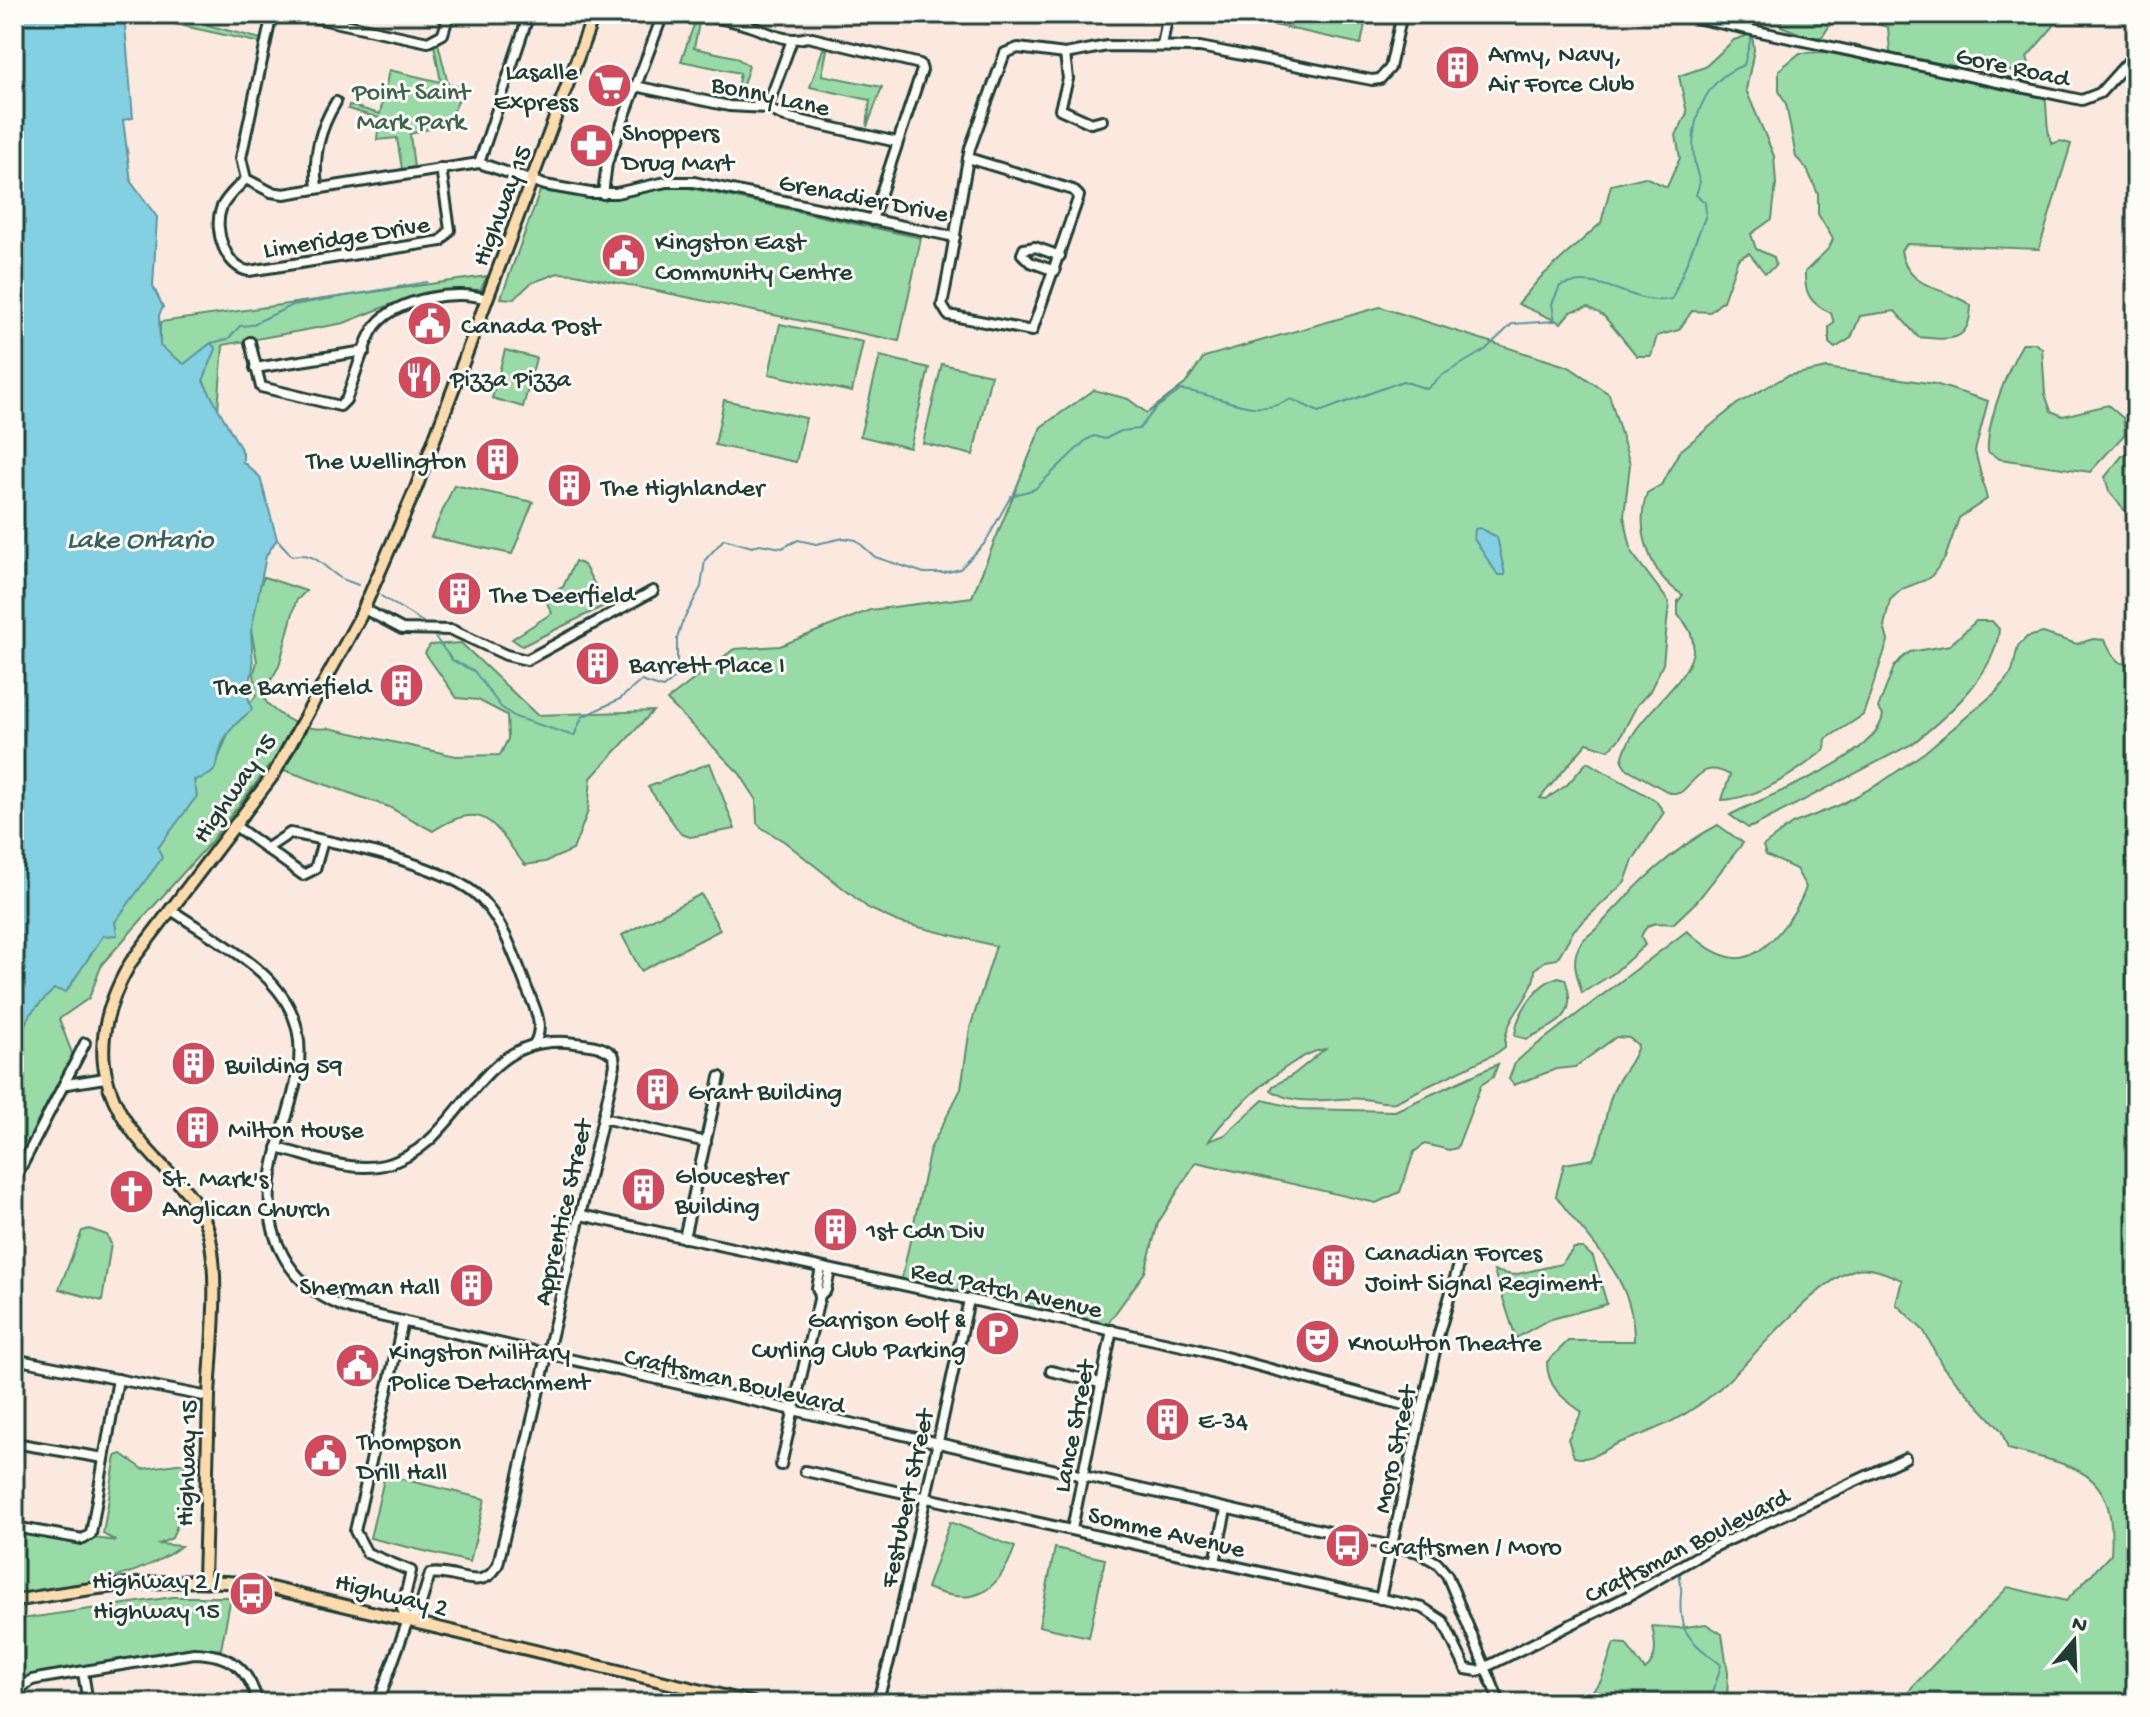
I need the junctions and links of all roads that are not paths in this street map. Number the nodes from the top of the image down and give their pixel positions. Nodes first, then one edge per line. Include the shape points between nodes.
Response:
1 (272, 14) edge
2 (297, 14) edge
3 (449, 14) edge
4 (529, 14) edge
5 (594, 14) edge
6 (663, 14) edge
7 (695, 14) edge
8 (1168, 14) edge
9 (1402, 14) edge
10 (1676, 14) edge
11 (792, 40) junction
12 (1162, 45) junction
13 (2136, 53) edge
14 (1065, 54) junction
15 (635, 86) junction
16 (336, 102) dead end
17 (767, 108) junction
18 (1102, 120) dead end
19 (897, 142) junction
20 (968, 158) junction
21 (479, 163) junction
22 (441, 168) junction
23 (246, 179) junction
24 (533, 182) junction
25 (317, 188) junction
26 (603, 194) junction
27 (872, 220) junction
28 (955, 237) junction
29 (1060, 256) junction
30 (1055, 271) junction
31 (487, 299) junction
32 (250, 342) dead end
33 (365, 351) junction
34 (255, 368) junction
35 (653, 591) dead end
36 (364, 609) junction
37 (234, 825) junction
38 (323, 841) junction
39 (266, 849) junction
40 (170, 909) junction
41 (541, 1032) junction
42 (552, 1041) junction
43 (85, 1043) dead end
44 (534, 1044) junction
45 (720, 1077) dead end
46 (105, 1078) junction
47 (66, 1084) junction
48 (603, 1118) junction
49 (706, 1142) junction
50 (277, 1148) junction
51 (14, 1181) edge
52 (581, 1215) junction
53 (684, 1238) junction
54 (1460, 1261) dead end
55 (826, 1269) junction
56 (969, 1300) junction
57 (403, 1321) junction
58 (1112, 1330) junction
59 (548, 1356) junction
60 (14, 1360) edge
61 (1051, 1371) dead end
62 (118, 1379) junction
63 (1100, 1383) junction
64 (209, 1397) junction
65 (1422, 1410) junction
66 (793, 1412) junction
67 (14, 1443) edge
68 (938, 1445) junction
69 (104, 1458) junction
70 (1905, 1458) dead end
71 (781, 1465) dead end
72 (805, 1471) dead end
73 (1081, 1478) junction
74 (926, 1498) junction
75 (1226, 1510) junction
76 (14, 1527) edge
77 (1072, 1529) junction
78 (1393, 1547) junction
79 (1215, 1562) junction
80 (204, 1580) junction
81 (1380, 1599) junction
82 (14, 1601) edge
83 (408, 1620) junction
84 (1486, 1668) junction
85 (83, 1672) junction
86 (14, 1693) edge
87 (88, 1703) edge
88 (258, 1703) edge
89 (378, 1703) edge
90 (753, 1703) edge
91 (877, 1703) edge
92 (1500, 1703) edge

1 - 23 street via 241,158
2 - 3 street via 428,42 443,34
4 - 21 street
5 - 24 main road, Highway 15
6 - 15 street
7 - 11 street
8 - 12 street
9 - 12 street, Grenadier Drive via 1390,68 1380,79 1212,48
10 - 13 street, Gore Road via 2088,100
11 - 17 street
11 - 19 street via 808,37 920,64
12 - 14 street, Grenadier Drive via 1107,46
14 - 18 street via 1068,79 1060,109 1091,123
14 - 20 street, Grenadier Drive via 1018,48 1005,53
15 - 17 street, Bonny Lane via 729,106
15 - 26 street via 607,163
16 - 25 street via 317,147
17 - 19 street, Bonny Lane via 785,117
19 - 27 street
20 - 28 street, Grenadier Drive
20 - 29 street via 1008,167 1079,196
21 - 22 street
21 - 24 street, Grenadier Drive
22 - 23 street, Limeridge Drive via 450,230 441,241 249,271 238,270 229,261 220,214
22 - 25 street
23 - 25 street via 284,194
24 - 26 street, Grenadier Drive
24 - 31 main road, Highway 15
26 - 27 street, Grenadier Drive via 694,182
27 - 28 street, Grenadier Drive
28 - 30 street via 942,305 948,315 1032,331
29 - 30 street
29 - 30 street via 1035,247 1022,254
31 - 33 street via 462,294 406,304 374,327
31 - 36 main road, Highway 15
32 - 34 street
33 - 34 street
33 - 34 street via 346,400 336,406 261,387
35 - 36 street via 527,660 452,630 402,629
36 - 37 main road, Highway 15 via 274,774
37 - 39 street
37 - 40 main road, Highway 15
38 - 39 street via 290,833
38 - 39 street via 315,869 303,875
38 - 41 street via 436,871 481,899 519,967
40 - 46 main road, Highway 15 via 114,991 102,1030
40 - 50 street, Craftsman Boulevard via 268,979 294,1017 299,1055
41 - 42 street
41 - 44 street
42 - 44 street, Apprentice Street
42 - 48 street, Apprentice Street via 597,1046 614,1056
43 - 47 street
44 - 50 street via 499,1062 470,1089 435,1136 403,1158 368,1167 342,1165
45 - 49 street
46 - 47 street
46 - 64 main road, Highway 15 via 129,1127 183,1184 206,1226 212,1248
47 - 51 street
48 - 49 street
48 - 52 street, Apprentice Street
49 - 53 street
50 - 57 street, Craftsman Boulevard via 269,1207 277,1245 287,1263 326,1299
52 - 53 street, Red Patch Avenue
52 - 59 street, Apprentice Street
53 - 55 street, Red Patch Avenue
54 - 65 street, Moro Street
55 - 56 street, Red Patch Avenue
55 - 66 street via 817,1288 820,1295
56 - 58 street, Red Patch Avenue
56 - 68 street, Festubert Street
57 - 59 street, Craftsman Boulevard
57 - 83 street via 355,1531 367,1553 411,1571 402,1609
58 - 63 street, Lance Street
58 - 65 street, Red Patch Avenue
59 - 66 street, Craftsman Boulevard
59 - 83 street, Apprentice Street via 496,1570 472,1581 430,1574 418,1613
60 - 62 street
61 - 63 street
62 - 64 street
62 - 69 street
63 - 73 street, Lance Street
64 - 80 main road, Highway 15
65 - 78 street, Moro Street
66 - 68 street, Craftsman Boulevard
66 - 71 street
67 - 69 street
68 - 73 street, Craftsman Boulevard
68 - 74 street, Festubert Street
69 - 76 street via 91,1534 83,1539
70 - 84 street, Craftsman Boulevard via 1710,1549
72 - 74 street, Somme Avenue
73 - 75 street, Craftsman Boulevard
73 - 77 street, Lance Street
74 - 77 street, Somme Avenue
74 - 91 street, Festubert Street
75 - 78 street, Craftsman Boulevard
75 - 79 street
77 - 79 street, Somme Avenue
78 - 81 street, Moro Street
78 - 84 street, Craftsman Boulevard via 1425,1555 1442,1569
79 - 81 street, Somme Avenue
80 - 82 main road, Highway 2 via 109,1585
80 - 83 main road, Highway 2 via 294,1591
81 - 84 street, Somme Avenue via 1438,1616 1466,1669
83 - 89 street
83 - 90 main road, Highway 2
84 - 92 street, Craftsman Boulevard
85 - 86 street via 32,1680
85 - 87 street
85 - 88 street via 215,1653 238,1665

